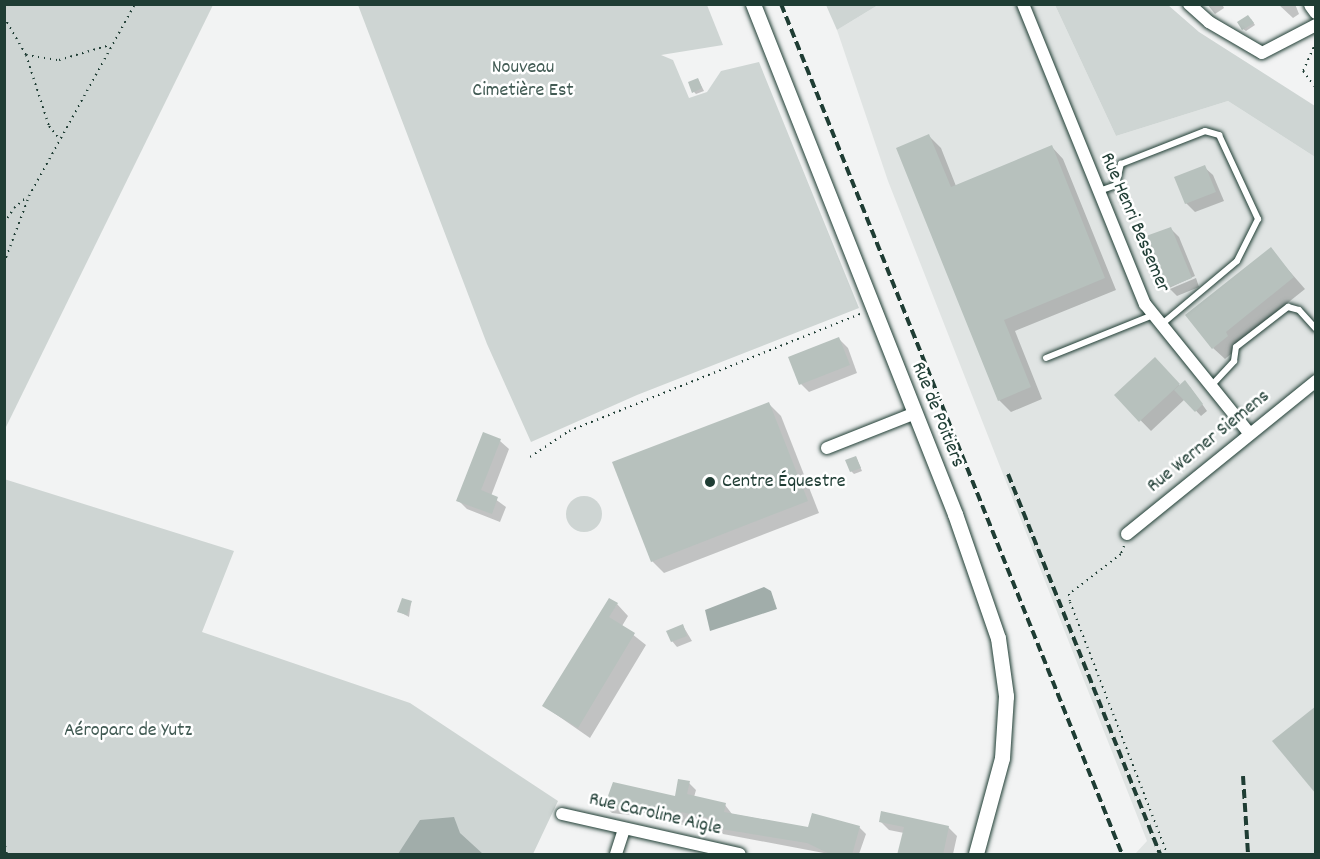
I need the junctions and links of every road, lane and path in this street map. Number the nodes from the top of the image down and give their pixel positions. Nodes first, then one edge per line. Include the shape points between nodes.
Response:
1 (135, 4) edge
2 (753, 4) edge
3 (1023, 4) edge
4 (1189, 4) edge
5 (1311, 4) edge
6 (1316, 11) edge
7 (4, 17) edge
8 (1316, 25) edge
9 (1316, 42) edge
10 (110, 45) junction
11 (26, 55) junction
12 (1316, 88) edge
13 (58, 137) junction
14 (1099, 191) junction
15 (29, 196) junction
16 (4, 223) edge
17 (4, 263) edge
18 (873, 308) junction
19 (1157, 320) junction
20 (1316, 329) edge
21 (1046, 358) dead end
22 (1316, 381) edge
23 (1211, 386) junction
24 (913, 414) junction
25 (1249, 433) junction
26 (827, 448) dead end
27 (530, 457) dead end
28 (1127, 534) joint
29 (562, 814) dead end
30 (624, 830) junction
31 (4, 840) edge
32 (979, 852) edge
33 (7, 855) edge
34 (616, 855) edge
35 (740, 855) edge
36 (1167, 855) edge

1 - 10 path
2 - 18 street, Rue de Poitiers
3 - 14 street, Rue Henri Bessemer
4 - 8 street via 1209,22 1262,53
5 - 6 street
7 - 11 path
9 - 12 path via 1303,71
10 - 11 path via 59,60
10 - 13 path
11 - 13 path via 49,126
13 - 15 path
14 - 19 street, Rue Henri Bessemer via 1144,304
14 - 19 lane via 1116,184 1121,164 1205,131 1219,135 1258,219 1237,261
15 - 16 path
15 - 17 path
18 - 24 street, Rue de Poitiers
18 - 27 path via 569,431
19 - 21 lane
19 - 23 street, Rue Henri Bessemer
20 - 23 lane via 1299,310 1288,307 1236,347 1234,361
22 - 25 street, Rue Werner Siemens
23 - 25 street, Rue Henri Bessemer
24 - 26 street
24 - 32 street, Rue de Poitiers via 955,514 1000,649 1006,696 1002,758
25 - 28 street, Rue Werner Siemens
28 - 36 path via 1121,554 1069,594 1070,603
29 - 30 street, Rue Caroline Aigle
30 - 34 street
30 - 35 street, Rue Caroline Aigle
31 - 33 path

